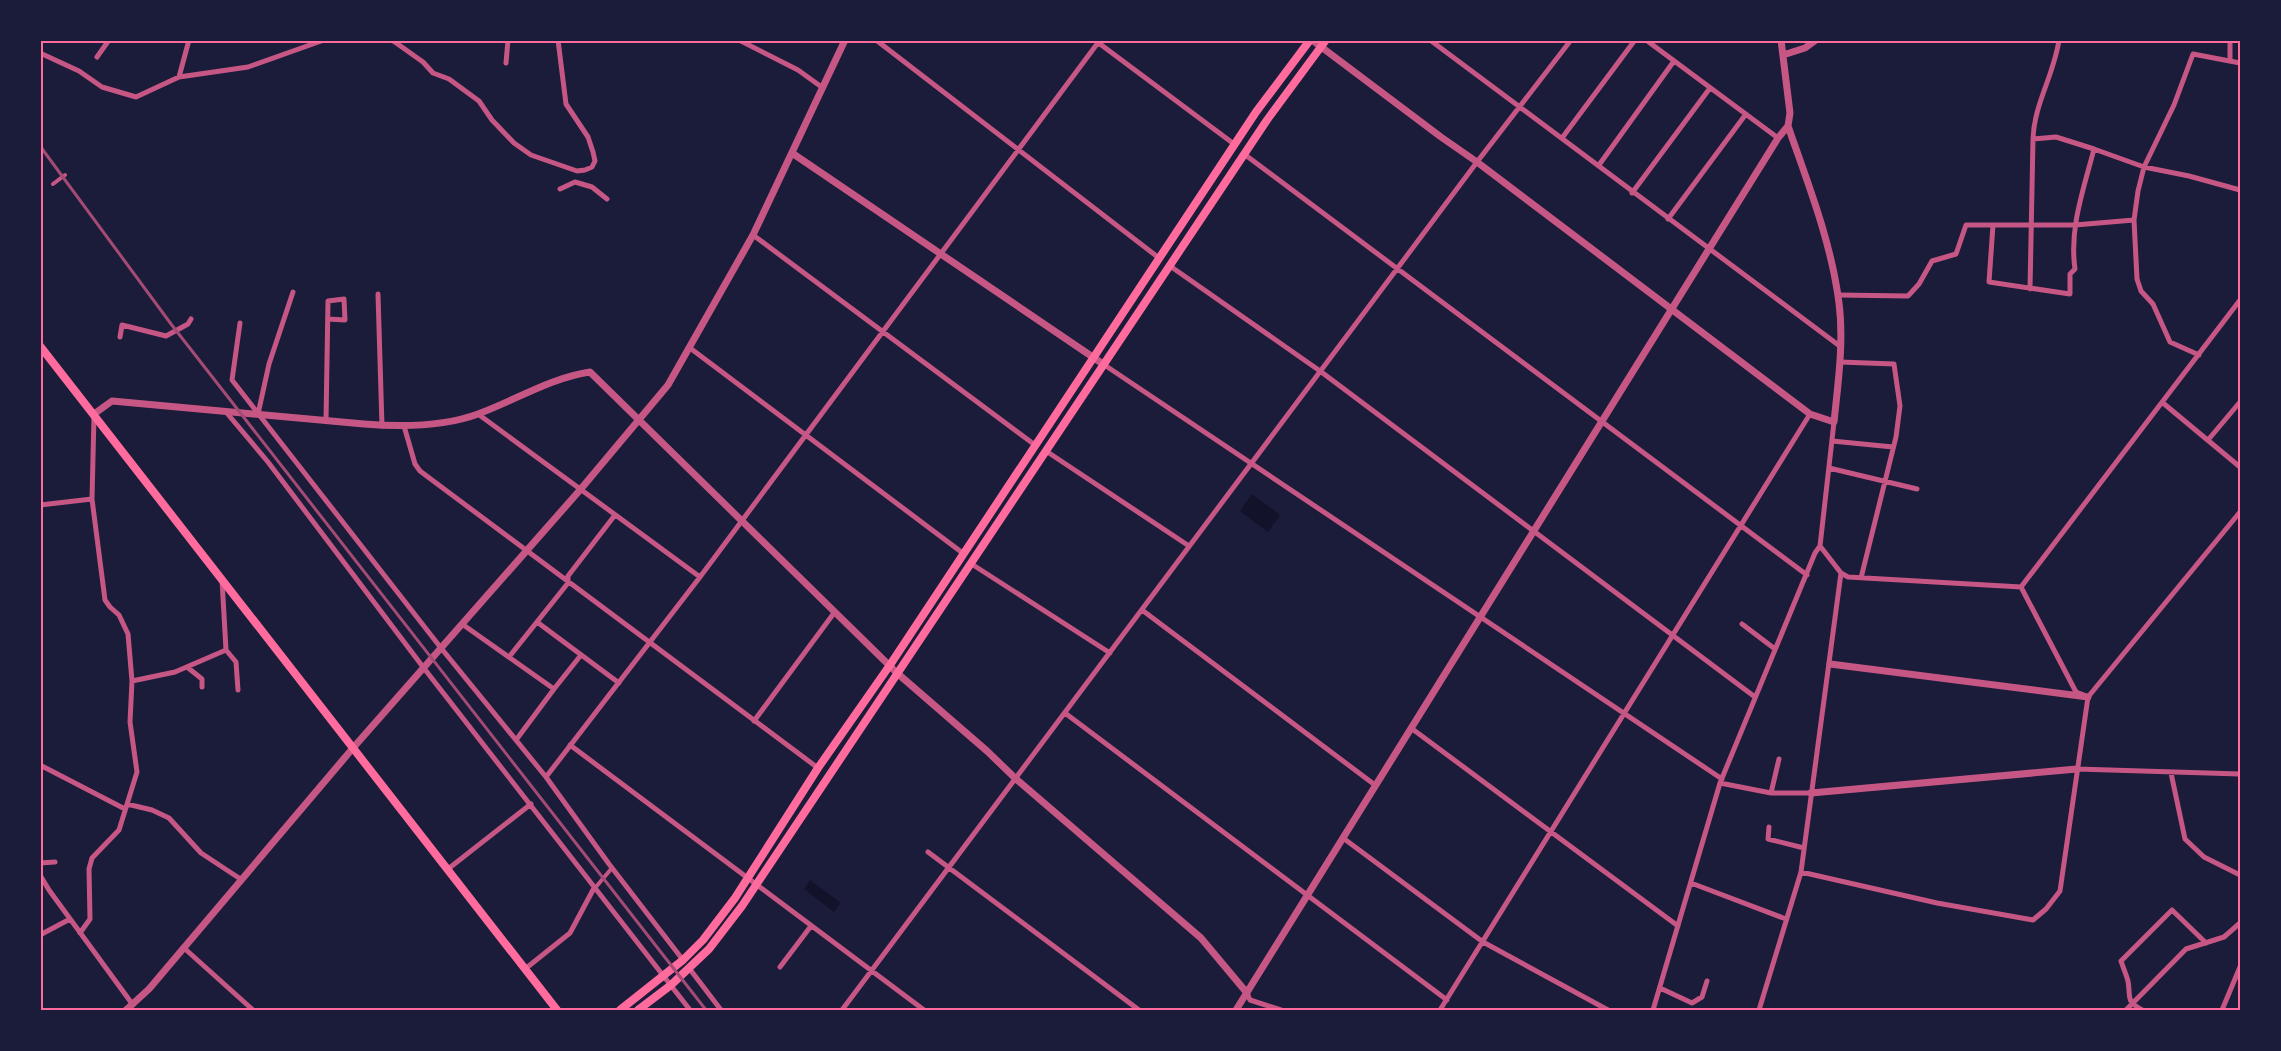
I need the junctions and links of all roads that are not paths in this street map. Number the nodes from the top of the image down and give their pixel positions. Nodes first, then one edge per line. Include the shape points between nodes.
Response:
1 (109, 40) edge
2 (189, 40) edge
3 (324, 40) edge
4 (392, 40) edge
5 (508, 40) edge
6 (558, 40) edge
7 (739, 40) edge
8 (845, 40) edge
9 (876, 40) edge
10 (1311, 40) edge
11 (1430, 40) edge
12 (1571, 40) edge
13 (1635, 40) edge
14 (1646, 40) edge
15 (1781, 40) edge
16 (1816, 40) edge
17 (2059, 40) edge
18 (2230, 40) edge
19 (1097, 41) edge
20 (1323, 43) edge
21 (40, 53) edge
22 (1783, 55) junction
23 (97, 57) dead end
24 (2230, 60) junction
25 (1674, 61) junction
26 (506, 63) dead end
27 (2241, 63) edge
28 (89, 69) dead end
29 (84, 75) junction
30 (178, 77) junction
31 (823, 88) junction
32 (1710, 88) junction
33 (1520, 107) junction
34 (1746, 114) junction
35 (1788, 126) junction
36 (1562, 138) junction
37 (1778, 138) junction
38 (2034, 139) junction
39 (1234, 144) junction
40 (2094, 148) junction
41 (1018, 149) junction
42 (792, 153) junction
43 (1244, 154) junction
44 (1477, 162) junction
45 (1599, 165) junction
46 (2144, 168) junction
47 (577, 171) junction
48 (65, 175) dead end
49 (575, 182) junction
50 (53, 184) dead end
51 (560, 189) dead end
52 (2241, 190) edge
53 (1632, 193) junction
54 (607, 199) dead end
55 (1668, 219) junction
56 (2134, 220) junction
57 (1993, 225) junction
58 (2032, 225) junction
59 (2075, 225) junction
60 (753, 235) junction
61 (1709, 248) junction
62 (941, 253) junction
63 (1159, 258) junction
64 (1170, 266) junction
65 (1397, 268) junction
66 (2030, 289) junction
67 (293, 292) dead end
68 (378, 294) dead end
69 (1838, 295) junction
70 (2241, 300) edge
71 (1671, 308) junction
72 (191, 319) dead end
73 (328, 319) junction
74 (240, 323) dead end
75 (883, 331) junction
76 (120, 336) dead end
77 (40, 346) edge
78 (1840, 347) junction
79 (690, 348) junction
80 (2199, 355) junction
81 (1093, 357) junction
82 (1840, 362) junction
83 (1103, 364) junction
84 (1320, 371) junction
85 (2241, 402) edge
86 (2163, 404) junction
87 (226, 412) junction
88 (94, 414) junction
89 (258, 414) junction
90 (478, 414) junction
91 (1810, 414) junction
92 (326, 420) junction
93 (638, 421) junction
94 (1601, 421) junction
95 (1834, 422) junction
96 (382, 426) junction
97 (404, 426) junction
98 (805, 435) junction
99 (2208, 440) junction
100 (1832, 441) junction
101 (1035, 445) junction
102 (1893, 447) junction
103 (1046, 450) junction
104 (1251, 463) junction
105 (2241, 467) edge
106 (1829, 468) junction
107 (1886, 482) junction
108 (1917, 489) dead end
109 (580, 490) junction
110 (92, 498) junction
111 (40, 505) edge
112 (2241, 512) edge
113 (615, 515) junction
114 (740, 521) junction
115 (1741, 526) junction
116 (1534, 532) junction
117 (1189, 546) junction
118 (1820, 546) junction
119 (525, 550) junction
120 (964, 554) junction
121 (970, 563) junction
122 (1842, 573) junction
123 (1806, 575) junction
124 (700, 577) junction
125 (1861, 578) junction
126 (222, 579) junction
127 (568, 583) junction
128 (2021, 587) junction
129 (1142, 610) junction
130 (834, 613) junction
131 (1481, 616) junction
132 (537, 622) junction
133 (462, 624) junction
134 (1742, 624) dead end
135 (1673, 636) junction
136 (650, 643) junction
137 (441, 648) junction
138 (1775, 649) junction
139 (226, 650) junction
140 (1110, 653) junction
141 (581, 655) junction
142 (509, 657) junction
143 (1830, 664) junction
144 (890, 665) junction
145 (187, 667) junction
146 (423, 667) junction
147 (897, 673) junction
148 (132, 681) junction
149 (619, 683) junction
150 (202, 687) dead end
151 (554, 689) junction
152 (238, 690) dead end
153 (1755, 697) junction
154 (2088, 697) junction
155 (1065, 713) junction
156 (1625, 714) junction
157 (754, 721) junction
158 (1411, 728) junction
159 (516, 740) junction
160 (570, 745) junction
161 (353, 748) junction
162 (1779, 759) dead end
163 (40, 765) edge
164 (818, 768) junction
165 (2077, 769) junction
166 (2171, 773) junction
167 (2240, 773) edge
168 (546, 777) junction
169 (1016, 779) junction
170 (1721, 781) junction
171 (1375, 786) junction
172 (1771, 793) junction
173 (1811, 793) junction
174 (531, 804) junction
175 (126, 807) junction
176 (1769, 827) dead end
177 (1551, 831) junction
178 (1343, 838) junction
179 (1804, 848) junction
180 (928, 852) dead end
181 (55, 862) dead end
182 (40, 863) edge
183 (612, 868) junction
184 (448, 869) junction
185 (950, 869) junction
186 (1801, 872) junction
187 (40, 875) edge
188 (2241, 875) edge
189 (747, 878) junction
190 (242, 880) junction
191 (1691, 883) junction
192 (756, 884) junction
193 (594, 888) junction
194 (1306, 896) junction
195 (70, 919) junction
196 (1786, 919) junction
197 (2241, 923) edge
198 (811, 926) junction
199 (1678, 926) junction
200 (80, 933) junction
201 (40, 935) edge
202 (1483, 942) junction
203 (2206, 943) junction
204 (184, 948) junction
205 (683, 960) junction
206 (780, 967) dead end
207 (2241, 967) edge
208 (689, 968) junction
209 (525, 969) junction
210 (871, 972) junction
211 (662, 976) junction
212 (1707, 981) dead end
213 (670, 985) junction
214 (1660, 988) junction
215 (1247, 993) junction
216 (1447, 1000) junction
217 (2132, 1004) junction
218 (135, 1008) edge
219 (126, 1011) edge
220 (254, 1011) edge
221 (557, 1011) edge
222 (620, 1011) edge
223 (638, 1011) edge
224 (690, 1011) edge
225 (721, 1011) edge
226 (842, 1011) edge
227 (924, 1011) edge
228 (1139, 1011) edge
229 (1236, 1011) edge
230 (1281, 1011) edge
231 (1440, 1011) edge
232 (1608, 1011) edge
233 (1653, 1011) edge
234 (1759, 1011) edge
235 (2126, 1011) edge
236 (2142, 1011) edge
237 (2222, 1011) edge

1 - 23 street
2 - 30 street
3 - 30 street via 248,67
4 - 47 street via 479,101 514,143 531,155
5 - 26 street
6 - 47 street via 566,104 588,137 595,161 585,171
7 - 31 street via 798,70
8 - 31 street
9 - 41 street
10 - 20 street
10 - 39 main road
11 - 33 street
12 - 33 street
13 - 36 street
14 - 25 street
15 - 22 street
16 - 22 street
17 - 38 street via 2054,66 2039,102
18 - 24 street
19 - 39 street
19 - 41 street
20 - 43 main road
20 - 44 street
21 - 29 street
22 - 35 street
24 - 27 street
24 - 46 street via 2193,54
25 - 32 street
25 - 45 street
28 - 29 street
29 - 30 street via 102,87 136,97
31 - 42 street
32 - 34 street
32 - 53 street
33 - 36 street
33 - 44 street
34 - 37 street
34 - 55 street
35 - 37 street
35 - 69 street via 1826,236
36 - 45 street
37 - 61 street
38 - 40 street via 2056,137
38 - 58 street
39 - 63 main road
40 - 46 street
40 - 59 street
41 - 62 street
41 - 63 street
42 - 60 street
42 - 62 street
43 - 64 main road
43 - 65 street
44 - 65 street
44 - 71 street
45 - 53 street
46 - 52 street
46 - 56 street
47 - 49 street
48 - 50 street
49 - 51 street
49 - 54 street via 592,187
53 - 55 street
55 - 61 street
56 - 59 street
56 - 80 street via 2141,291 2153,304 2170,342
57 - 58 street
57 - 66 street via 1989,282
57 - 69 street via 1966,225 1956,254 1932,261 1908,296
58 - 59 street
58 - 66 street
59 - 66 street via 2075,268 2070,274 2070,294
60 - 75 street
60 - 79 street
61 - 71 street
61 - 78 street
62 - 75 street
62 - 81 street
63 - 81 main road
64 - 83 main road
64 - 84 street
65 - 84 street
65 - 94 street
67 - 89 street via 268,364
68 - 96 street
69 - 78 street
70 - 80 street
71 - 91 street
71 - 94 street
72 - 76 street via 166,336 122,325
73 - 73 street via 328,301 344,299 345,320
73 - 92 street
74 - 89 street via 232,380
75 - 98 street
75 - 101 street
77 - 88 main road
78 - 82 street
79 - 93 street via 668,385
79 - 98 street
80 - 86 street
81 - 83 street
81 - 101 main road
82 - 95 street
82 - 102 street via 1894,364 1900,406
83 - 103 main road
83 - 104 street
84 - 104 street
84 - 116 street
85 - 99 street
86 - 99 street
86 - 128 street
87 - 88 street via 112,401
87 - 89 street
87 - 146 street
88 - 110 street
88 - 126 main road
89 - 92 street
89 - 137 street
90 - 93 street via 570,375 590,372
90 - 97 street
90 - 109 street
91 - 95 street
91 - 115 street
92 - 96 street
93 - 109 street
93 - 114 street
94 - 115 street
94 - 116 street
95 - 100 street
96 - 97 street
97 - 119 street via 420,471
98 - 114 street
98 - 120 street
99 - 105 street
100 - 102 street
100 - 106 street
101 - 120 main road
102 - 107 street
103 - 117 street
103 - 121 main road
104 - 117 street
104 - 131 street
106 - 107 street
106 - 118 street
107 - 108 street
107 - 125 street
109 - 113 street
109 - 119 street
110 - 111 street
110 - 148 street via 105,600 124,622
112 - 154 street
113 - 124 street
113 - 127 street via 568,576
114 - 124 street
114 - 130 street
115 - 123 street
115 - 135 street
116 - 131 street
116 - 135 street
117 - 129 street
118 - 122 street
118 - 123 street
119 - 127 street
119 - 133 street
120 - 144 main road
121 - 140 street
121 - 147 main road
122 - 125 street
122 - 143 street
123 - 138 street
124 - 136 street
125 - 128 street
126 - 139 street
126 - 161 main road
127 - 132 street
127 - 136 street
128 - 154 street via 2076,692
129 - 140 street
129 - 171 street
130 - 144 street
130 - 157 street
131 - 156 street
131 - 158 street
132 - 141 street
132 - 142 street
133 - 137 street
133 - 142 street
134 - 138 street
135 - 153 street
135 - 156 street
136 - 149 street
136 - 157 street
137 - 146 street
137 - 159 street
138 - 153 street
139 - 145 street
139 - 152 street via 236,662
140 - 155 street
141 - 149 street
141 - 151 street
142 - 151 street
143 - 154 street
143 - 173 street
144 - 147 street
144 - 164 main road
145 - 148 street
145 - 150 street via 202,679
146 - 161 street
146 - 174 street
147 - 169 street
147 - 192 main road
148 - 175 street via 130,722 137,772
149 - 160 street
151 - 159 street
153 - 170 street
154 - 165 street
155 - 169 street
155 - 194 street
156 - 170 street
156 - 177 street
157 - 164 street
158 - 171 street
158 - 177 street
159 - 168 street
160 - 168 street
160 - 189 street
161 - 184 main road
161 - 190 street
162 - 172 street
163 - 175 street
164 - 189 main road
165 - 166 street
165 - 173 street
165 - 186 street via 2060,891 2033,920
166 - 167 street
166 - 188 street via 2185,839 2204,857
168 - 183 street
169 - 185 street
169 - 215 street via 1201,938
170 - 172 street
170 - 191 street
171 - 178 street
172 - 173 street
173 - 179 street
174 - 184 street
174 - 193 street
175 - 190 street via 152,810 169,818 201,853
175 - 200 street via 119,830 92,858 90,919
176 - 179 street via 1767,839
177 - 199 street
177 - 202 street
178 - 194 street
178 - 202 street
179 - 186 street
180 - 185 street
181 - 182 street
183 - 193 street
183 - 205 street
184 - 209 main road
185 - 210 street
185 - 228 street
186 - 196 street
187 - 195 street
189 - 192 street
189 - 205 main road via 703,940
190 - 204 street
191 - 196 street
191 - 199 street
192 - 198 street
192 - 208 main road via 709,949
193 - 209 street via 570,933
193 - 211 street
194 - 215 street
194 - 216 street
195 - 200 street
195 - 201 street
196 - 234 street
197 - 203 street via 2224,937
198 - 206 street
198 - 210 street
199 - 214 street
200 - 218 street
202 - 216 street
202 - 232 street
203 - 217 street via 2186,949
203 - 217 street via 2172,910 2121,961
204 - 218 street
204 - 220 street
205 - 211 main road
207 - 237 street
208 - 213 main road
208 - 225 street
209 - 221 main road
210 - 226 street
210 - 227 street
211 - 213 street
211 - 222 main road
212 - 214 street via 1702,997 1692,1003
213 - 223 main road
213 - 224 street
214 - 233 street
215 - 229 street
215 - 230 street via 1251,1000
216 - 231 street
217 - 235 street
217 - 236 street
218 - 219 street

